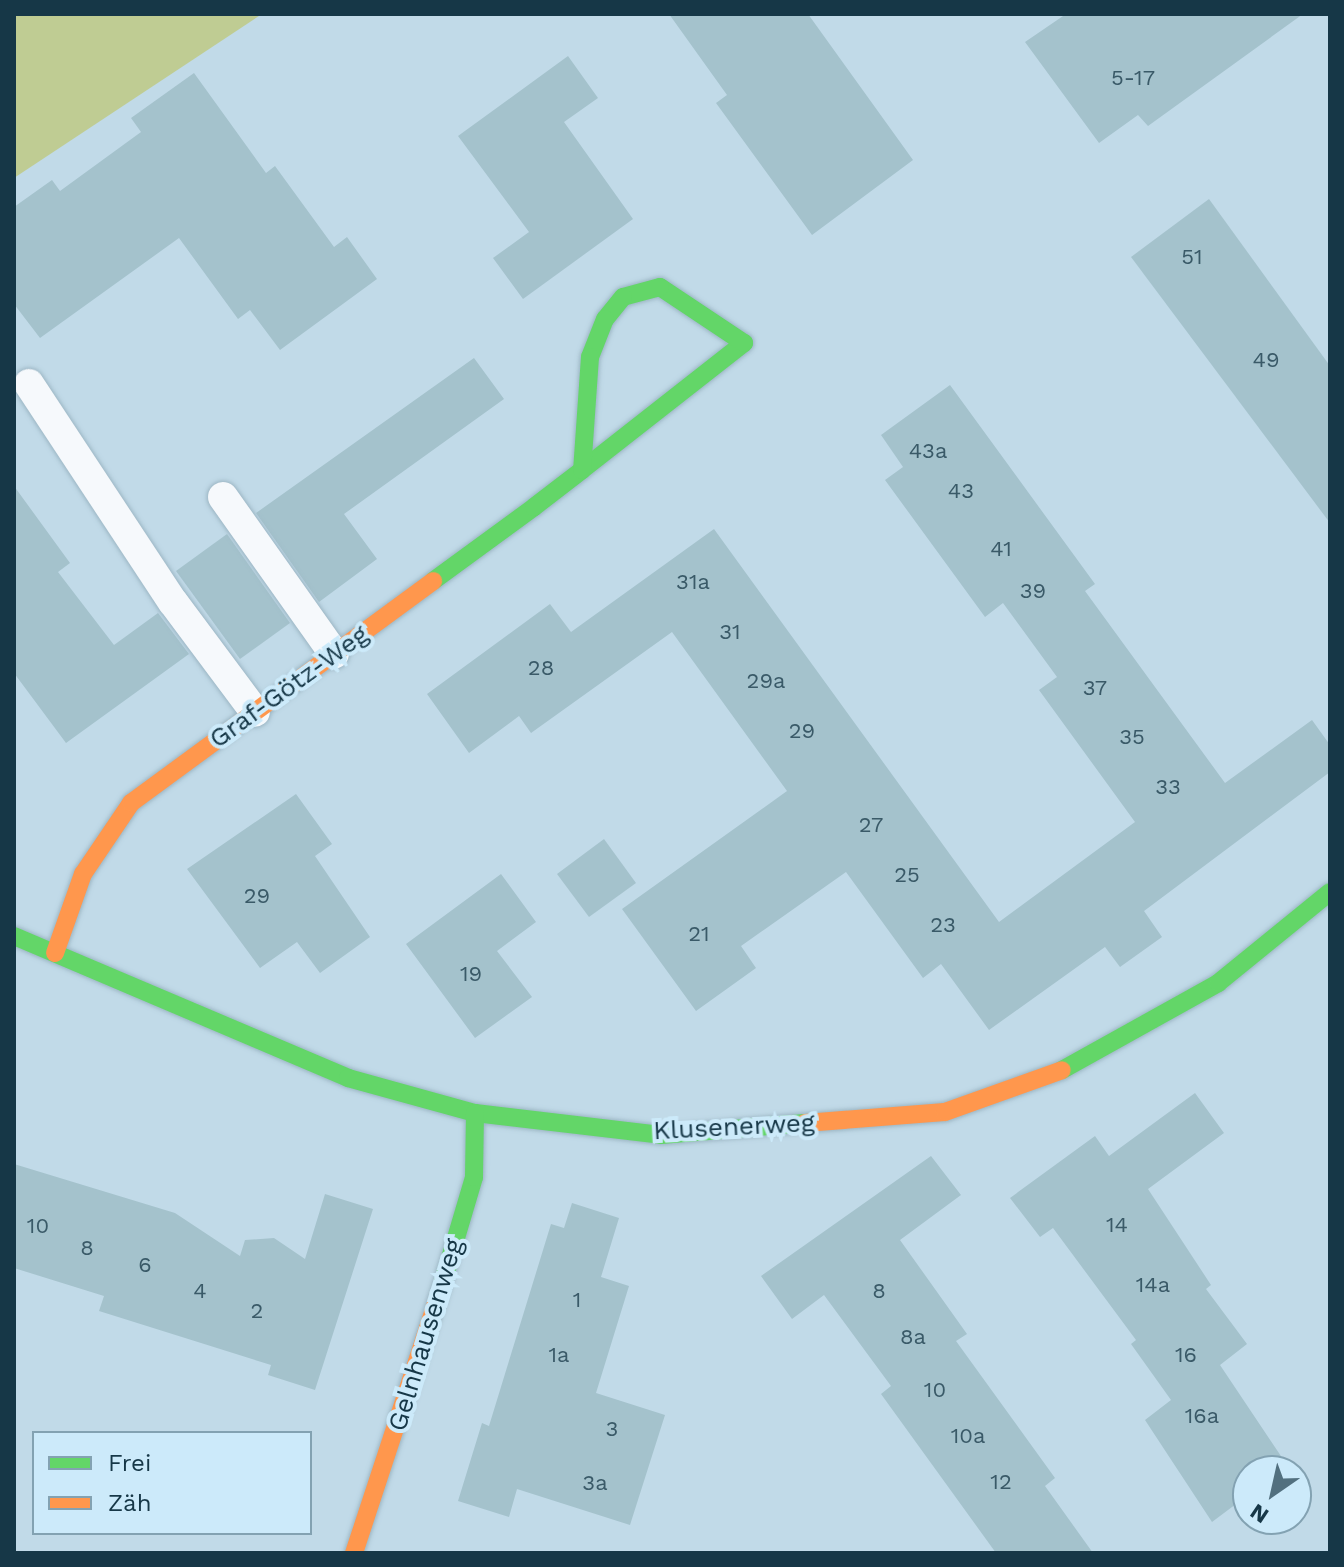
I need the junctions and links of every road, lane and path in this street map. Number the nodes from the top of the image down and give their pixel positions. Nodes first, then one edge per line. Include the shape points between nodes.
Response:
1 (29, 384) dead end
2 (582, 470) junction
3 (223, 497) dead end
4 (334, 654) junction
5 (255, 712) junction
6 (1330, 892) edge
7 (14, 936) edge
8 (55, 953) junction
9 (475, 1113) junction
10 (354, 1553) edge

1 - 5 lane via 173,602
2 - 2 street, Graf-Götz-Weg via 590,357 605,319 623,297 660,287 744,343
2 - 4 street, Graf-Götz-Weg
3 - 4 lane
4 - 5 street, Graf-Götz-Weg
5 - 8 street, Graf-Götz-Weg via 131,803 83,874
6 - 9 street, Klusenerweg via 1218,983 1069,1068 945,1112 661,1135
7 - 8 street, Klusenerweg
8 - 9 street, Klusenerweg via 348,1078
9 - 10 street, Gelnhausenweg via 474,1177 400,1426

